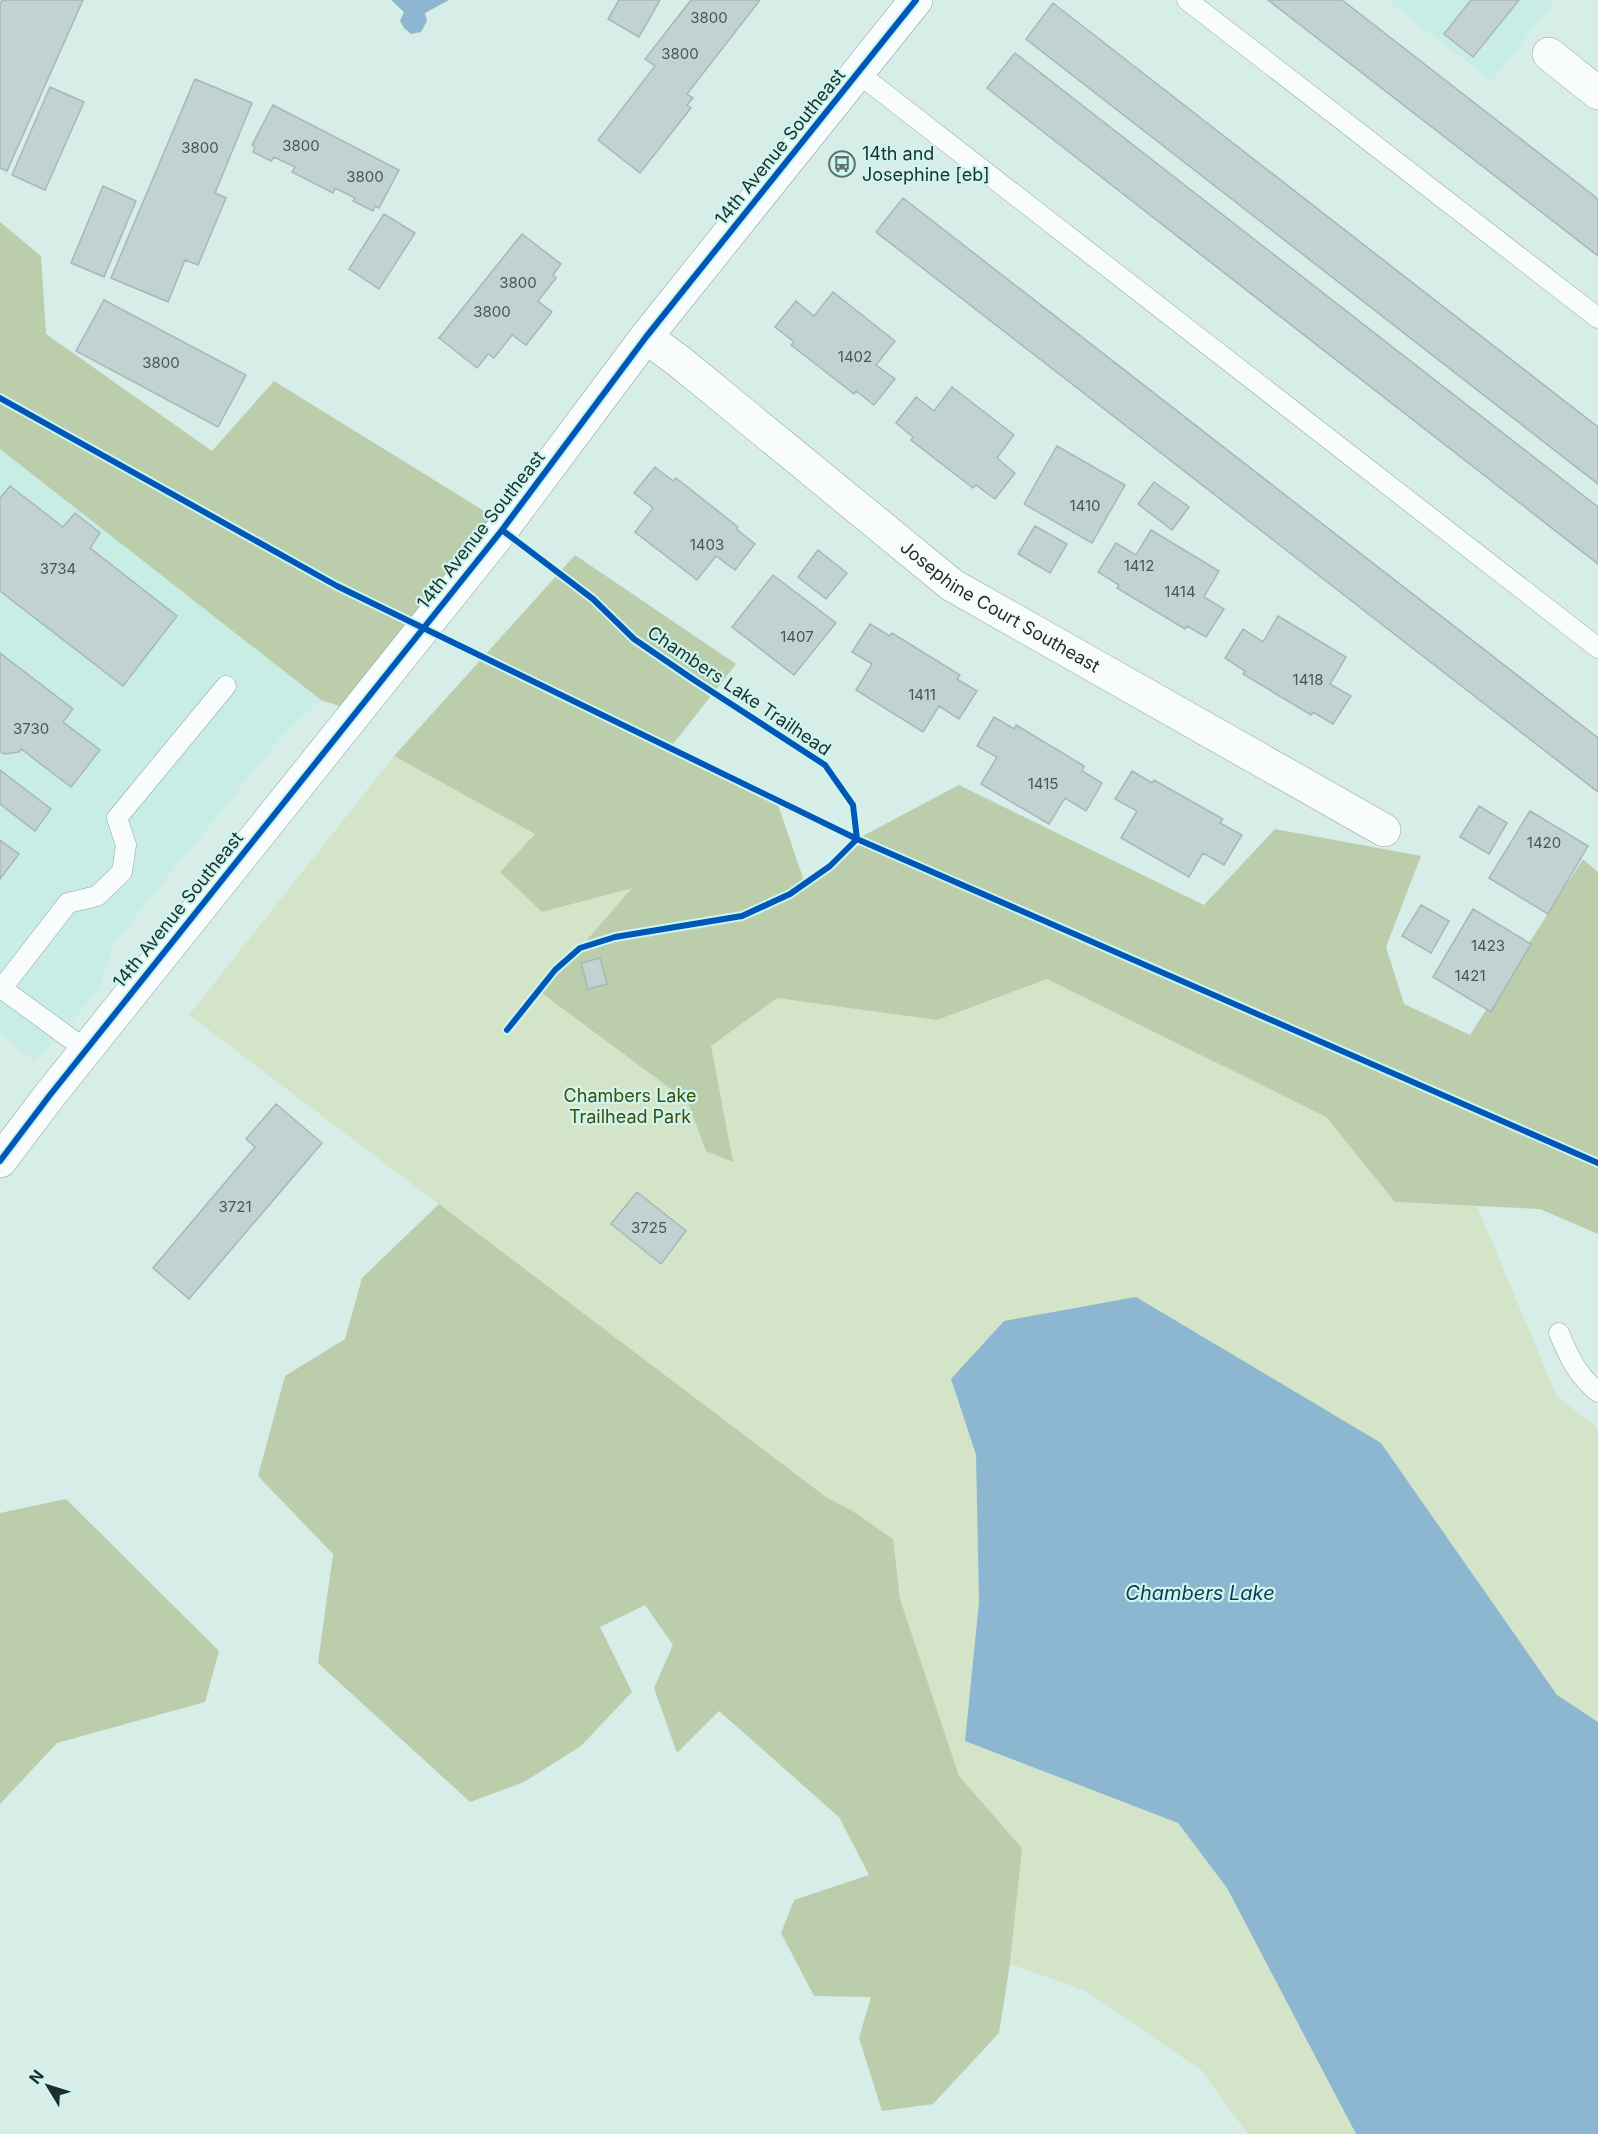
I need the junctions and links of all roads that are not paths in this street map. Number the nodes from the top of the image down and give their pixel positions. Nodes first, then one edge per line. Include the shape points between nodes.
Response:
1 (916, 0) edge
2 (1187, 0) edge
3 (1549, 54) dead end
4 (858, 73) junction
5 (1598, 93) edge
6 (1598, 318) edge
7 (646, 337) junction
8 (1598, 648) edge
9 (226, 686) dead end
10 (1384, 830) dead end
11 (1, 988) edge
12 (86, 1050) junction
13 (0, 1161) edge
14 (1559, 1333) dead end
15 (1598, 1392) edge

1 - 4 street, 14th Avenue Southeast
2 - 6 lane
3 - 5 street
4 - 7 street, 14th Avenue Southeast
4 - 8 lane
7 - 10 street, Josephine Court Southeast via 952,585
7 - 12 street, 14th Avenue Southeast via 502,530
9 - 11 lane via 117,819 126,845 122,872 97,896 68,903
11 - 12 lane
12 - 13 street, 14th Avenue Southeast
14 - 15 lane via 1584,1381

